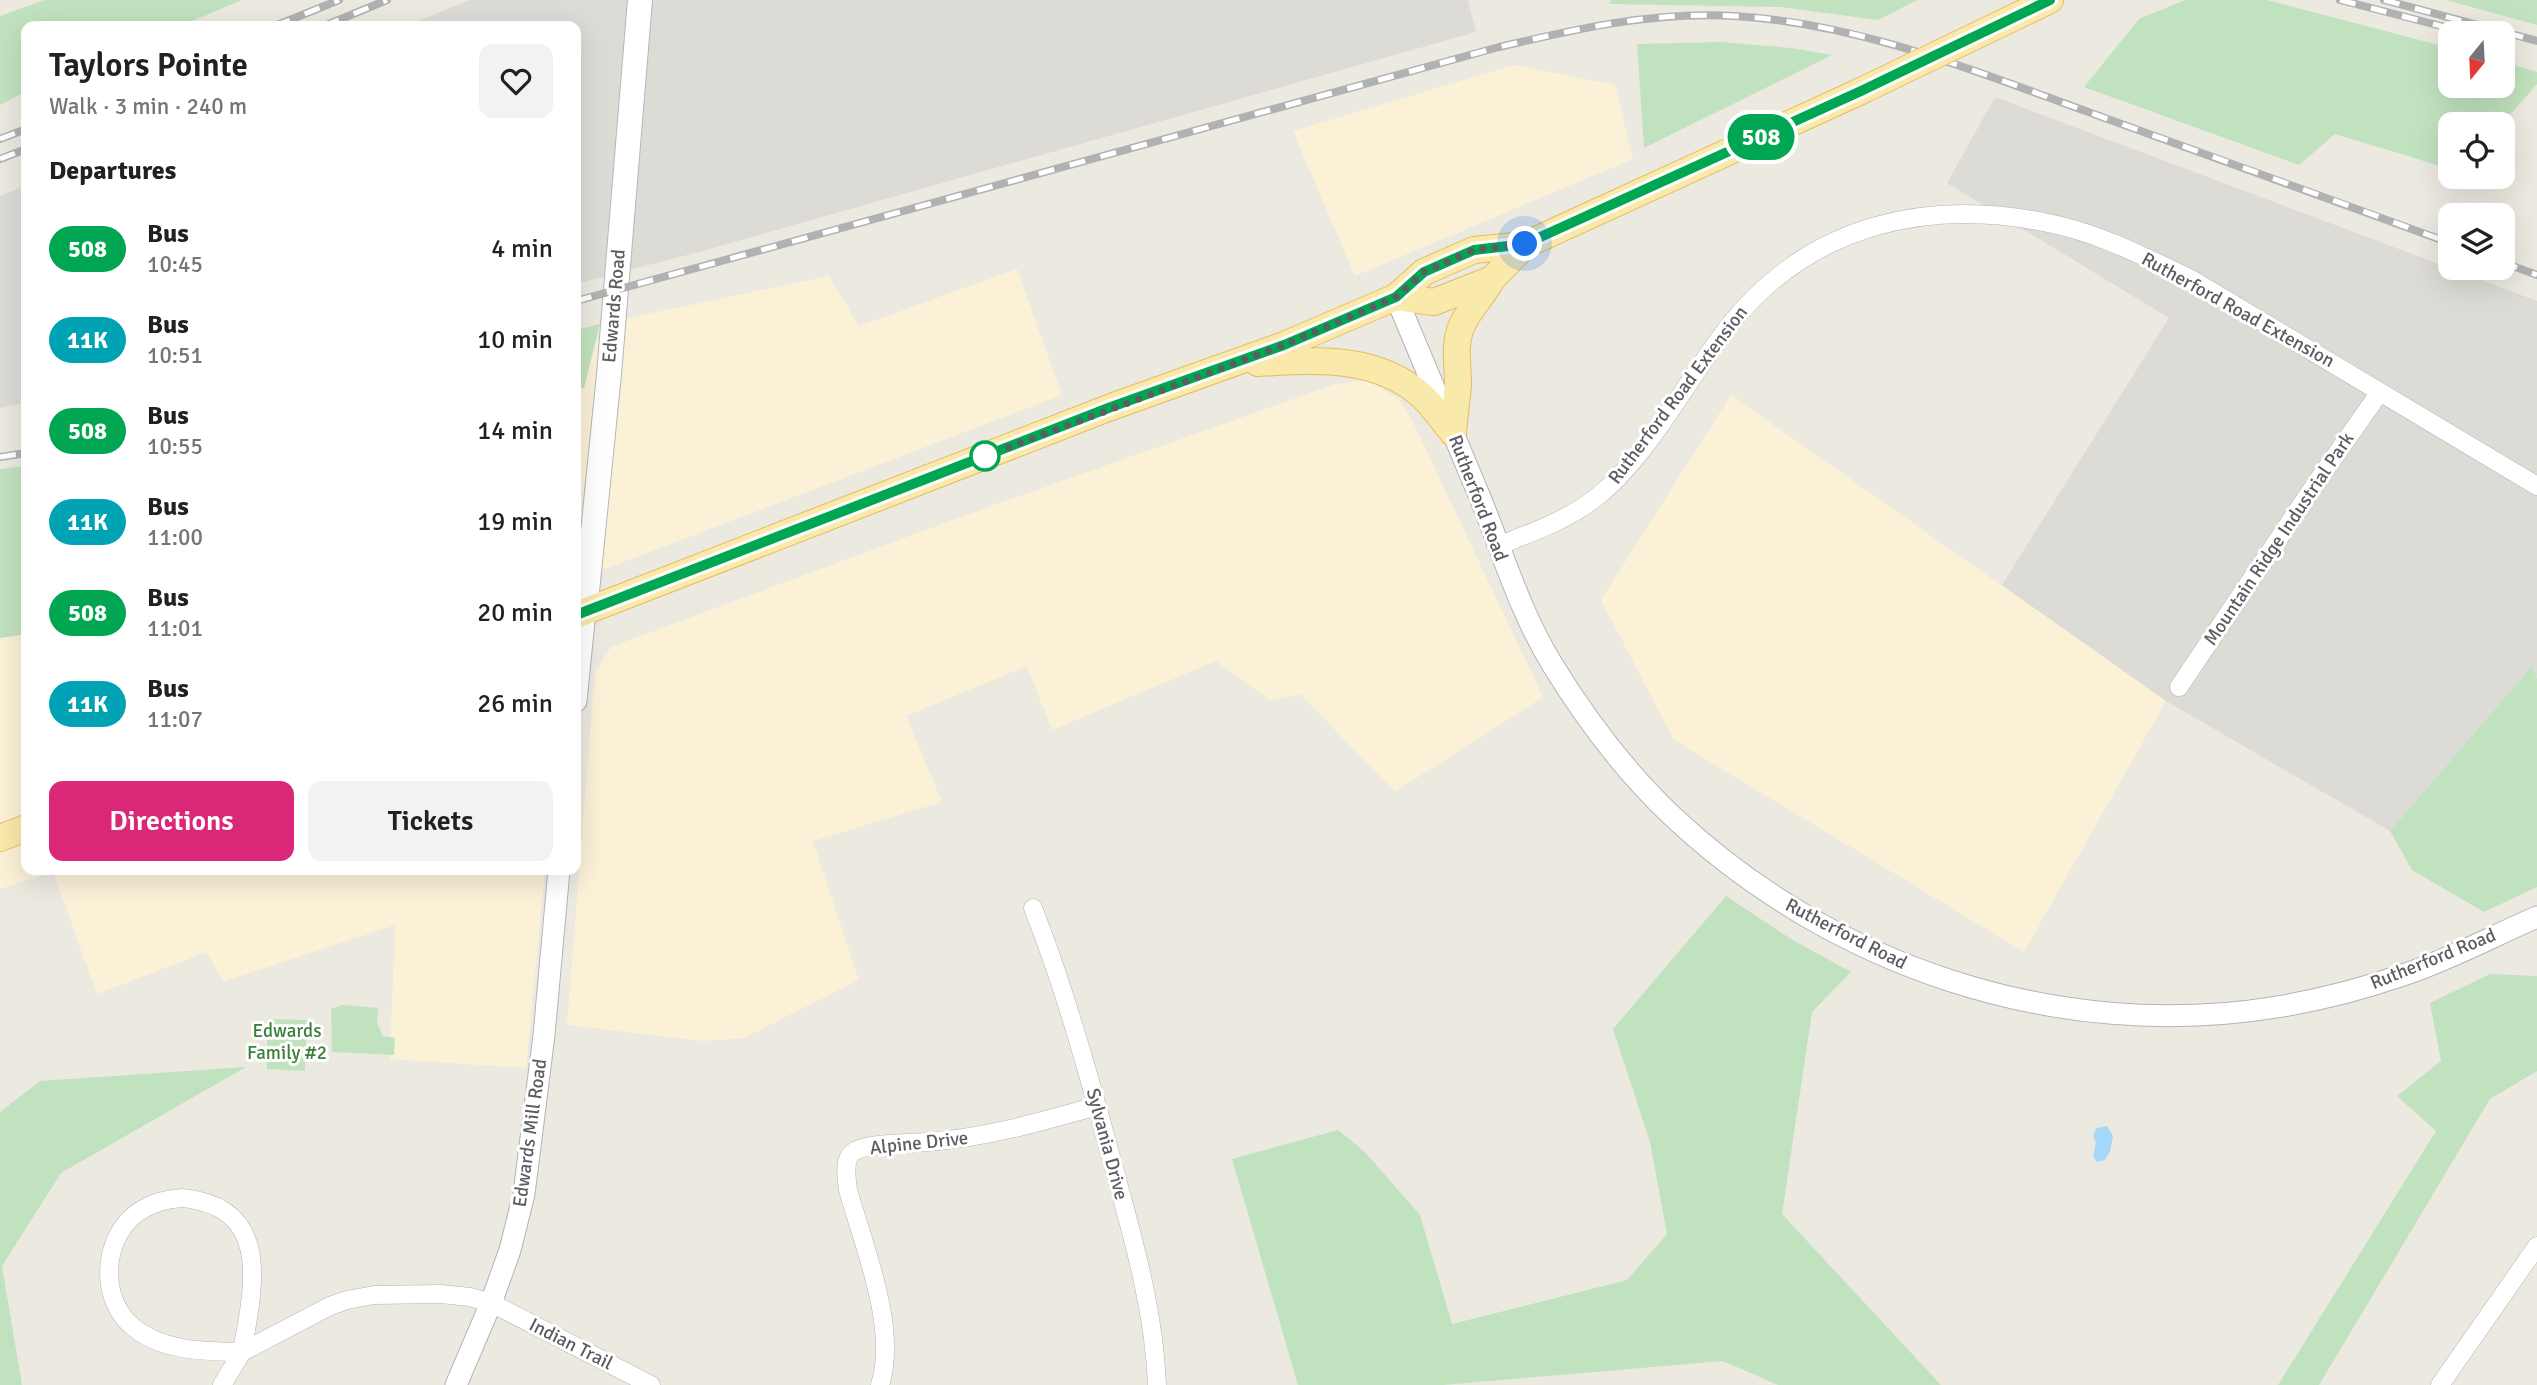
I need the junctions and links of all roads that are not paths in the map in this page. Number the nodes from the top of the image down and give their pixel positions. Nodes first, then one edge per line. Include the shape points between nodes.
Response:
1 (640, 0) edge
2 (2050, 0) edge
3 (1525, 244) junction
4 (1492, 279) junction
5 (1396, 297) junction
6 (1232, 364) junction
7 (2380, 392) junction
8 (1452, 433) junction
9 (2537, 486) edge
10 (1497, 546) junction
11 (581, 605) edge
12 (581, 613) edge
13 (2179, 687) dead end
14 (558, 875) edge
15 (1033, 908) dead end
16 (2537, 917) edge
17 (1097, 1106) junction
18 (2537, 1247) edge
19 (2532, 1266) edge
20 (491, 1303) junction
21 (242, 1352) junction
22 (222, 1385) edge
23 (456, 1385) edge
24 (651, 1385) edge
25 (880, 1385) edge
26 (1157, 1385) edge
27 (2440, 1385) edge

1 - 11 main road, Edwards Road via 609,374
2 - 3 main road, bridge
3 - 4 main road
3 - 5 main road via 1474,250 1424,272
4 - 5 main road via 1434,302
4 - 8 main road via 1458,337
5 - 6 main road
5 - 8 street, Rutherford Road
6 - 8 main road via 1336,361 1373,367 1395,376 1423,397
6 - 12 main road
7 - 9 street, Rutherford Road Extension
7 - 10 street, Rutherford Road Extension via 2191,279 2102,239 2050,223 2001,215 1950,213 1905,218 1835,240 1776,277 1731,323 1612,484 1568,516
7 - 13 street, Mountain Ridge Industrial Park
8 - 10 street, Rutherford Road
10 - 16 street, Rutherford Road via 1552,664 1615,755 1670,814 1723,861 1785,905 1851,942 1918,970 1996,994 2068,1008 2136,1015 2207,1014 2345,993 2406,974
14 - 20 street, Edwards Mill Road via 524,1194
15 - 17 street, Sylvania Drive
17 - 25 street, Alpine Drive via 984,1136 873,1147 848,1158 848,1190 886,1335
17 - 26 street, Sylvania Drive via 1143,1273
18 - 19 street
19 - 27 street
20 - 21 street, Indian Trail via 441,1294 363,1296 330,1306
20 - 23 street, Edwards Mill Road
20 - 24 street, Indian Trail
21 - 21 street via 171,1345 135,1329 122,1315 110,1284 109,1258 119,1233 138,1212 165,1199 194,1199 219,1208 240,1228 250,1248 254,1285
21 - 22 street

